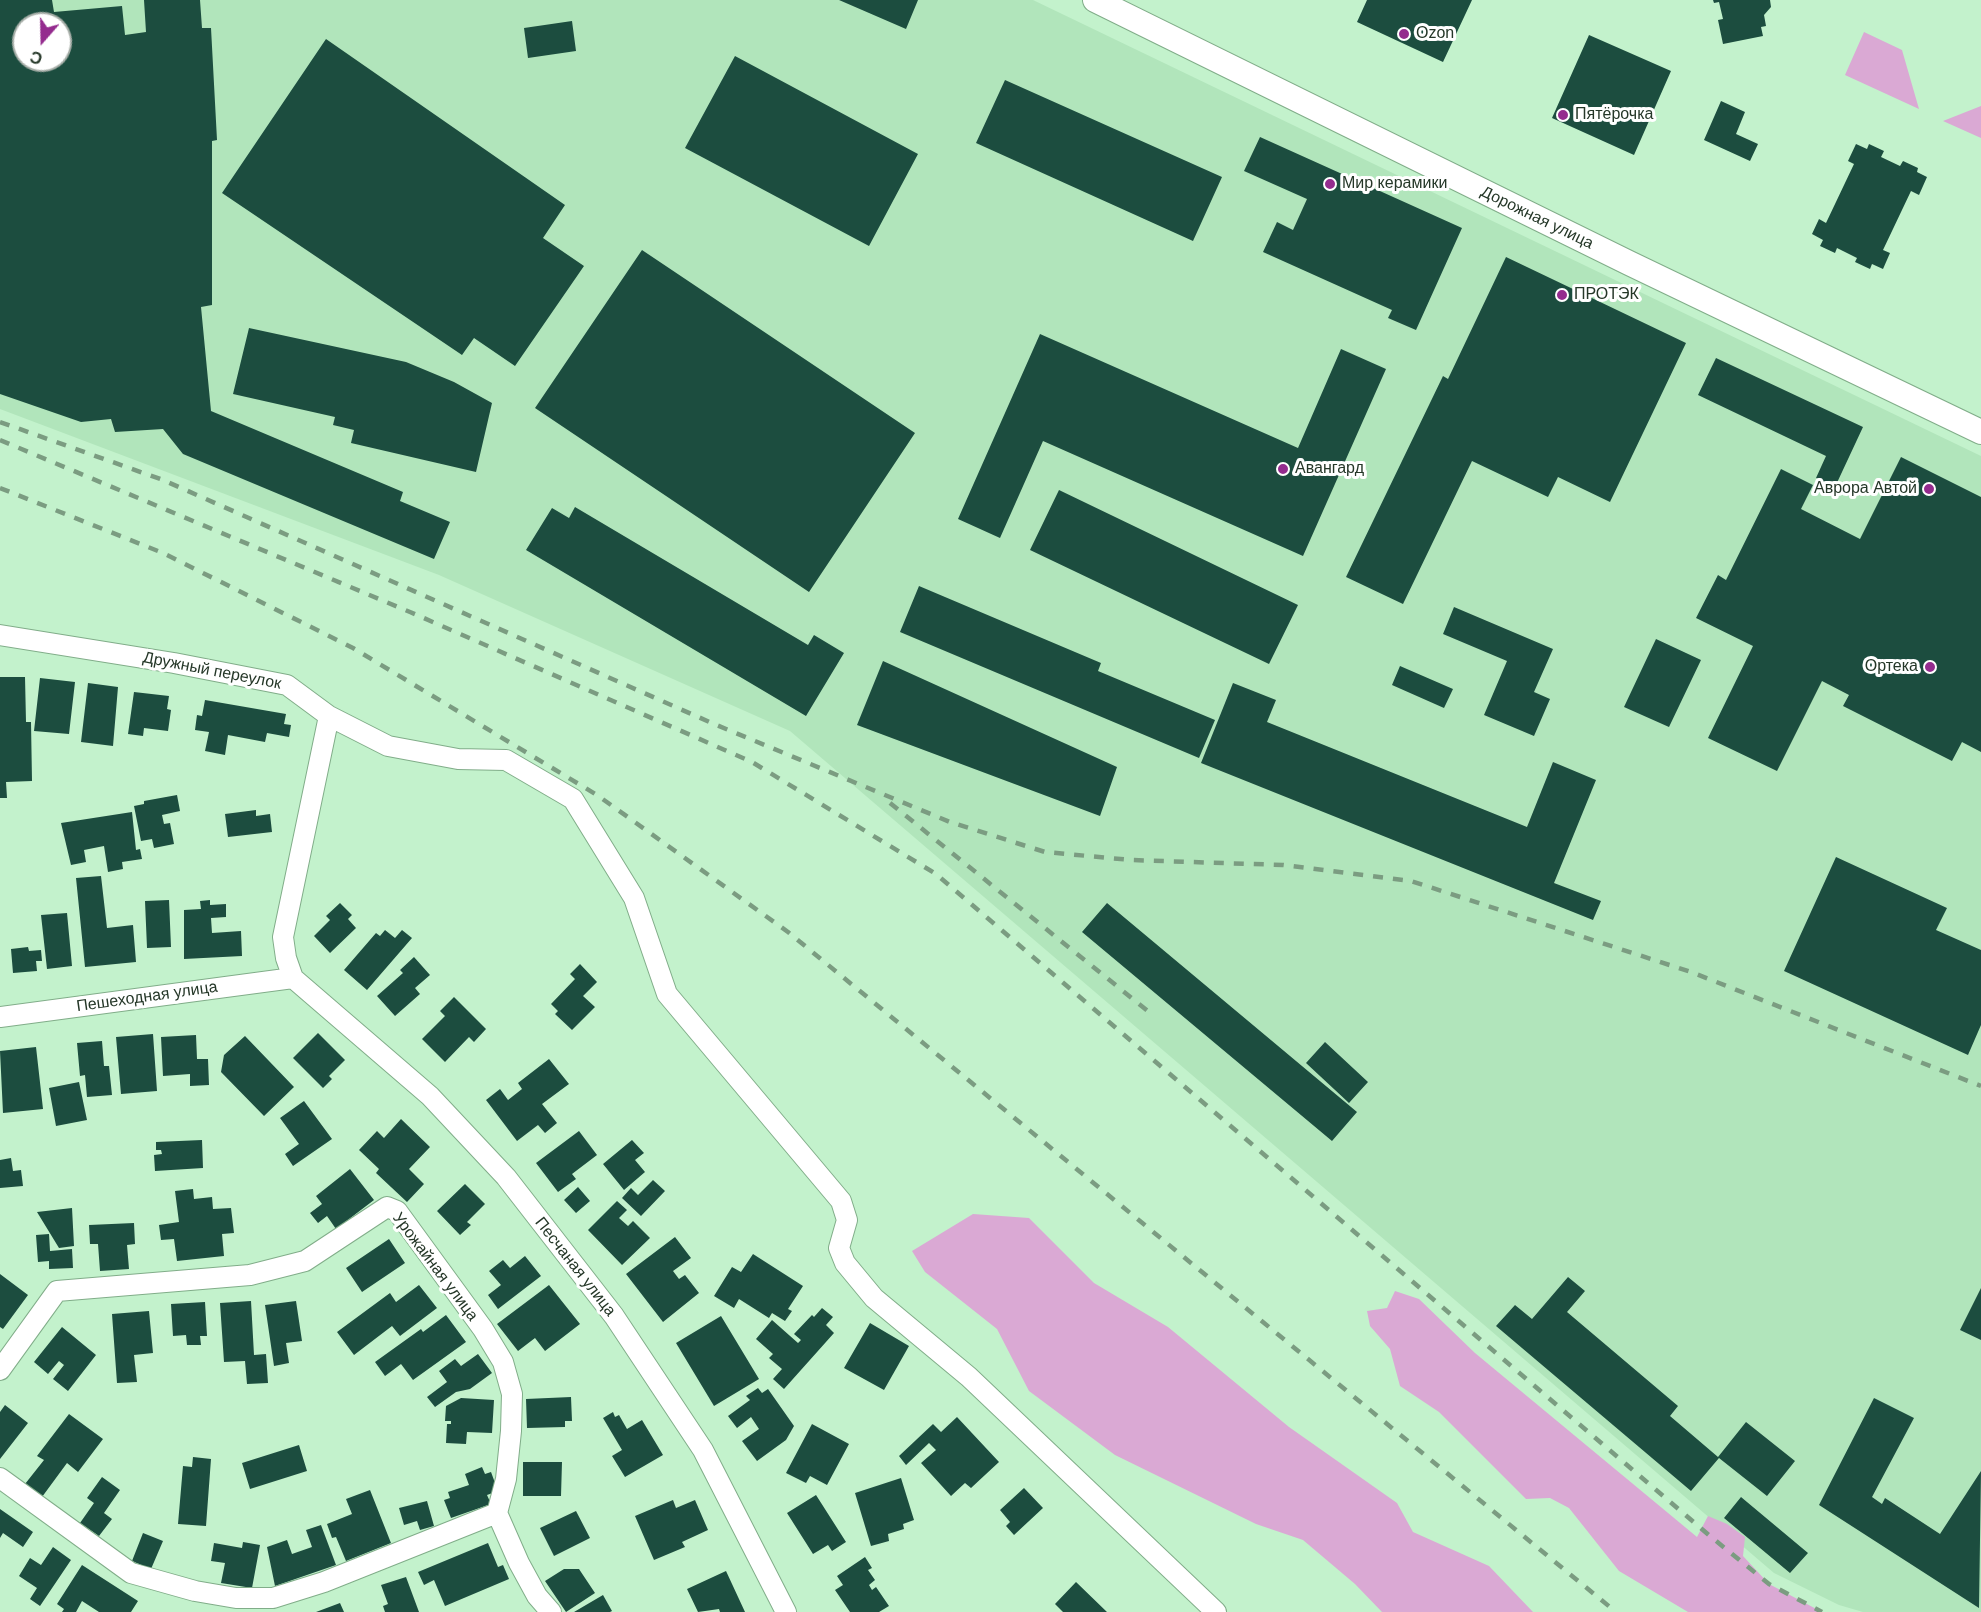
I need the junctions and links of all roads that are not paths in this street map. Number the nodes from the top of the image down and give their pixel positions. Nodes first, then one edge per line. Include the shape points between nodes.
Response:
1 (1095, 0) edge
2 (1981, 432) edge
3 (0, 636) edge
4 (329, 716) junction
5 (293, 978) junction
6 (0, 1017) edge
7 (0, 1370) edge
8 (0, 1478) edge
9 (497, 1513) junction
10 (551, 1612) edge
11 (786, 1612) edge
12 (1216, 1612) edge

1 - 2 street, Дорожная улица
3 - 4 street, Дружный переулок via 287,685
4 - 5 street via 284,937
4 - 12 street, Дружный переулок via 388,746 458,759 506,760 573,799 634,898 667,994 841,1201 846,1220 839,1248 846,1263 874,1298 969,1377
5 - 6 street, Пешеходная улица
5 - 11 street, Песчаная улица via 430,1096 506,1177 600,1297 703,1450
7 - 9 street, Урожайная улица via 57,1291 250,1275 305,1261 387,1208 397,1211 503,1362 512,1394 511,1431 506,1479
8 - 9 street via 131,1573 236,1598 273,1598 324,1582
9 - 10 street via 519,1563

